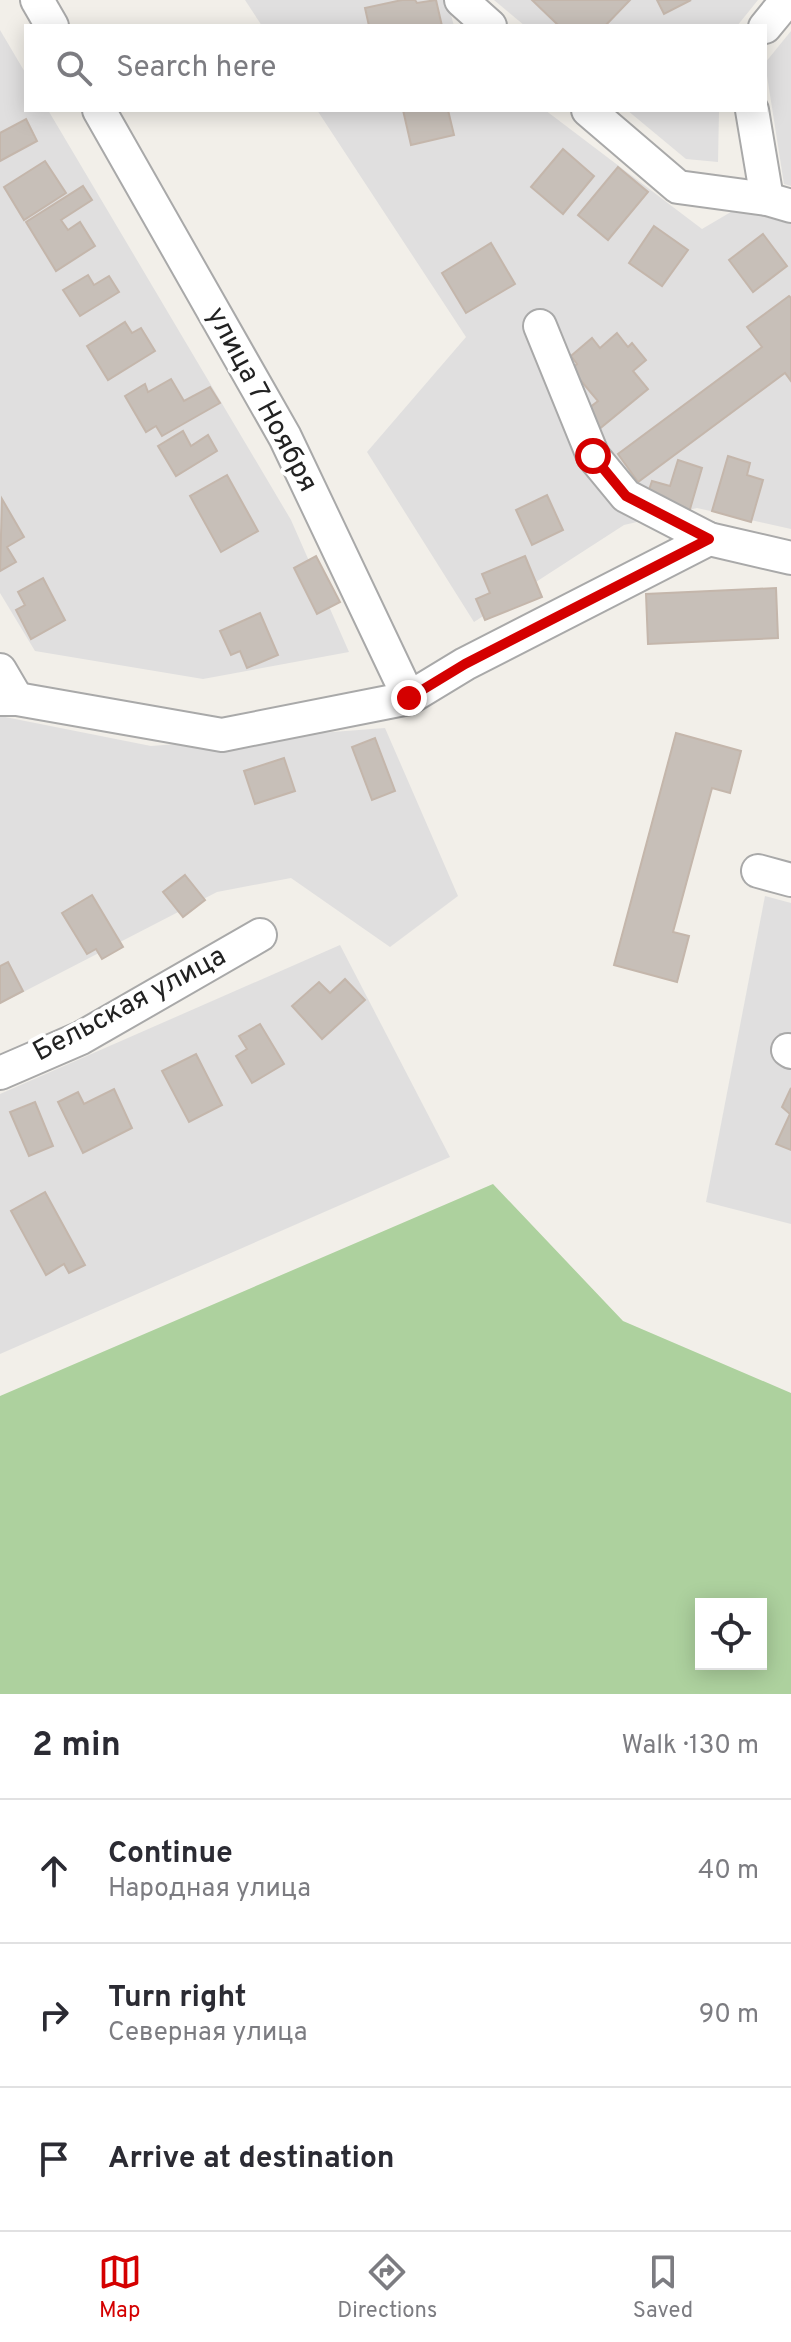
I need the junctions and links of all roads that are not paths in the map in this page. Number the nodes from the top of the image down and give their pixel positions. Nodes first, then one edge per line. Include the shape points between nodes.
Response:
1 (37, 0) edge
2 (461, 0) edge
3 (787, 0) edge
4 (51, 24) edge
5 (488, 24) edge
6 (767, 25) edge
7 (100, 112) edge
8 (590, 112) edge
9 (753, 112) edge
10 (779, 202) edge
11 (540, 326) dead end
12 (709, 539) junction
13 (791, 558) edge
14 (0, 670) edge
15 (409, 698) junction
16 (8, 699) edge
17 (758, 871) dead end
18 (791, 880) edge
19 (260, 935) dead end
20 (0, 1073) edge

1 - 4 street
2 - 5 street
3 - 6 street
7 - 15 street, улица 7 Ноября via 285,437
8 - 10 street via 678,187
9 - 10 street
11 - 12 street via 593,456 626,496
12 - 13 street
12 - 15 street
14 - 16 street
15 - 16 street via 222,735
17 - 18 street
19 - 20 street, Бельская улица via 81,1038

